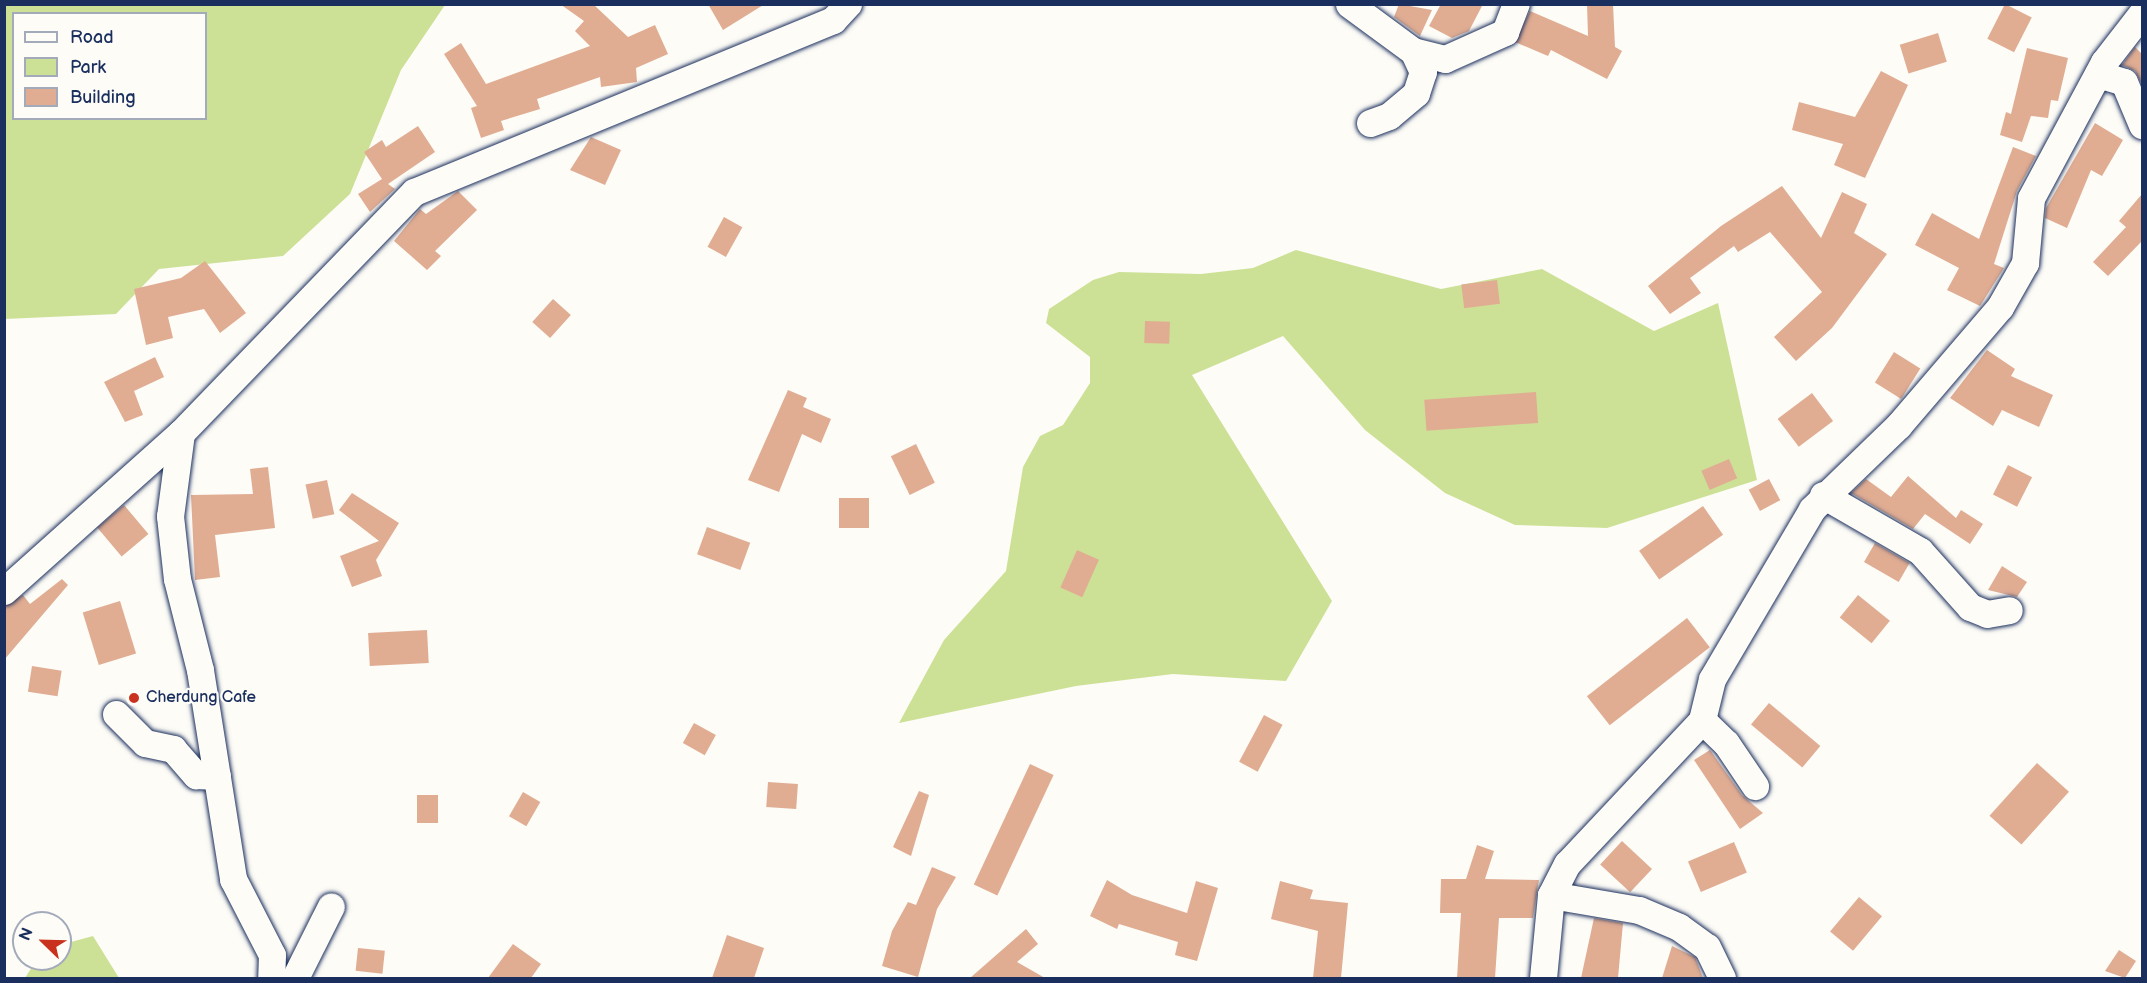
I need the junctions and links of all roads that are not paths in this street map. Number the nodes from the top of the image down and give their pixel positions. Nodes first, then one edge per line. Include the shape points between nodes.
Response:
1 (848, 4) edge
2 (1349, 4) edge
3 (1516, 4) edge
4 (2142, 14) edge
5 (1413, 51) junction
6 (2098, 74) junction
7 (1370, 123) dead end
8 (2142, 125) edge
9 (181, 432) junction
10 (1823, 495) junction
11 (4, 591) edge
12 (2008, 610) dead end
13 (116, 714) dead end
14 (1702, 720) junction
15 (217, 776) junction
16 (1755, 786) dead end
17 (1551, 895) junction
18 (331, 906) dead end
19 (271, 978) edge
20 (295, 978) edge
21 (1543, 978) edge
22 (1722, 978) edge

1 - 9 street via 833,20 414,192
2 - 5 street
3 - 5 street via 1505,32 1445,59
4 - 6 street
5 - 7 street via 1423,72 1416,93 1389,116
6 - 8 street via 2124,82
6 - 10 street via 2031,198 2025,263 2000,307 1898,426
9 - 11 street
9 - 15 street via 172,543
10 - 12 street via 1920,551 1970,607 1988,614
10 - 14 street via 1712,679
13 - 15 street via 145,743 173,749 196,775
14 - 16 street via 1726,743
14 - 17 street via 1567,864
15 - 19 street via 233,879 272,955
17 - 21 street
17 - 22 street via 1630,908 1679,927 1707,948
18 - 20 street

